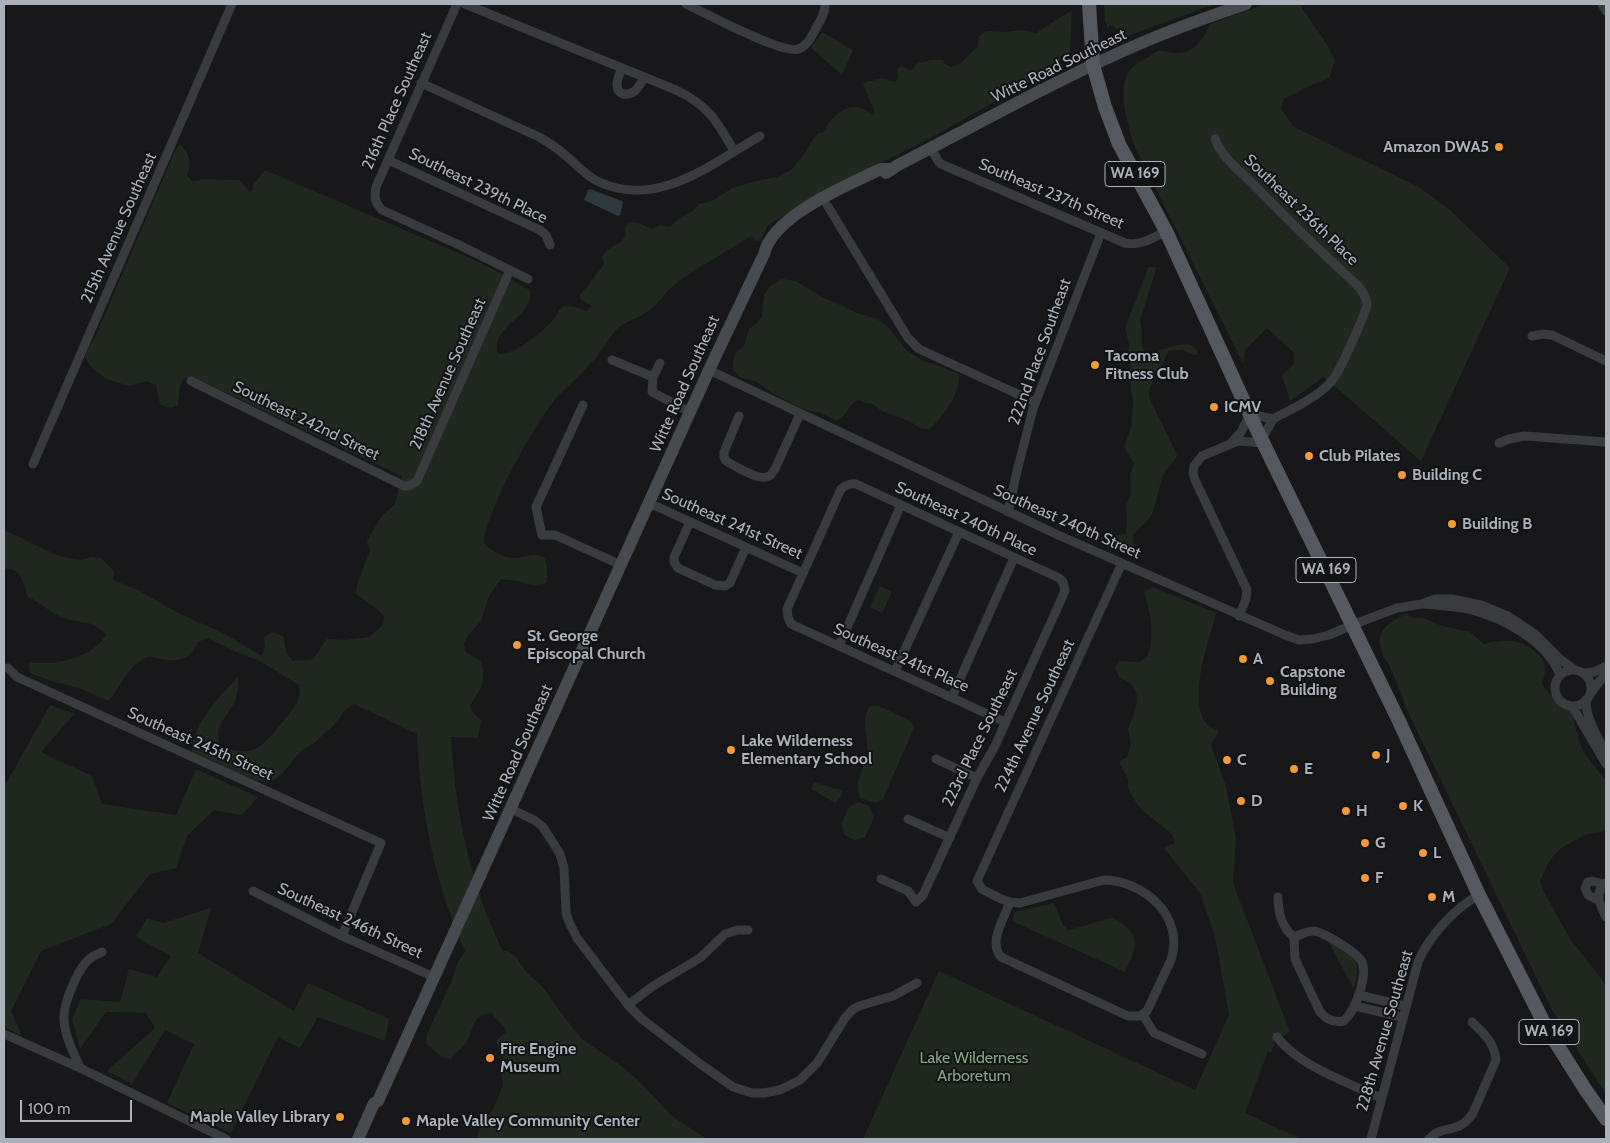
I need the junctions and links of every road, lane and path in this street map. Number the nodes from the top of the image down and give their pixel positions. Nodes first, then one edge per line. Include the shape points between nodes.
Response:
1 (232, 4) edge
2 (457, 4) edge
3 (465, 4) edge
4 (686, 4) edge
5 (825, 4) edge
6 (1088, 4) edge
7 (1246, 4) edge
8 (1602, 4) edge
9 (1606, 11) edge
10 (1094, 65) junction
11 (622, 68) junction
12 (645, 77) junction
13 (422, 83) junction
14 (760, 136) dead end
15 (1215, 139) dead end
16 (931, 148) junction
17 (734, 151) junction
18 (388, 160) junction
19 (892, 169) junction
20 (860, 179) junction
21 (827, 205) junction
22 (1166, 231) junction
23 (1101, 233) junction
24 (550, 245) dead end
25 (764, 254) junction
26 (510, 270) junction
27 (528, 279) dead end
28 (1532, 336) dead end
29 (612, 360) dead end
30 (1606, 361) edge
31 (660, 363) dead end
32 (709, 370) junction
33 (652, 377) junction
34 (191, 381) dead end
35 (1035, 402) junction
36 (583, 406) dead end
37 (690, 412) junction
38 (800, 414) junction
39 (1250, 414) junction
40 (739, 416) dead end
41 (1273, 418) junction
42 (1263, 441) junction
43 (1232, 442) junction
44 (1606, 442) edge
45 (1499, 444) dead end
46 (33, 464) dead end
47 (409, 486) joint
48 (649, 503) junction
49 (901, 505) junction
50 (1008, 512) junction
51 (690, 522) junction
52 (959, 532) junction
53 (746, 547) junction
54 (1014, 558) junction
55 (1122, 563) junction
56 (621, 565) junction
57 (803, 573) junction
58 (1064, 586) joint
59 (1422, 604) junction
60 (1239, 616) junction
61 (1352, 625) junction
62 (839, 646) junction
63 (1606, 666) edge
64 (8, 668) dead end
65 (895, 671) junction
66 (1579, 671) junction
67 (1606, 674) edge
68 (1560, 675) junction
69 (952, 696) junction
70 (1588, 697) junction
71 (1572, 706) junction
72 (1005, 722) junction
73 (1606, 753) edge
74 (936, 759) dead end
75 (1606, 764) edge
76 (977, 778) junction
77 (511, 809) junction
78 (908, 819) dead end
79 (950, 838) junction
80 (881, 879) dead end
81 (1602, 890) edge
82 (253, 891) dead end
83 (1479, 895) junction
84 (1278, 897) dead end
85 (1010, 902) junction
86 (1606, 917) edge
87 (748, 930) dead end
88 (342, 936) junction
89 (1294, 937) junction
90 (102, 952) dead end
91 (434, 977) junction
92 (917, 984) dead end
93 (1359, 995) junction
94 (628, 1006) junction
95 (1355, 1006) junction
96 (1405, 1006) junction
97 (1143, 1015) junction
98 (1402, 1017) junction
99 (1472, 1022) dead end
100 (4, 1034) edge
101 (1277, 1037) dead end
102 (1202, 1054) dead end
103 (80, 1068) junction
104 (1381, 1098) junction
105 (378, 1101) junction
106 (1606, 1119) edge
107 (226, 1139) edge
108 (358, 1139) edge
109 (366, 1139) edge
110 (1371, 1139) edge
111 (1429, 1139) edge

1 - 46 street, 215th Avenue Southeast
2 - 13 street, 216th Place Southeast
3 - 11 street
4 - 5 street via 771,44 791,50 799,49 809,41 825,11
6 - 10 main road, WA 169
7 - 10 street, Witte Road Southeast via 1184,25
8 - 9 street
10 - 16 street, Witte Road Southeast
10 - 22 main road, WA 169 via 1119,144
11 - 12 street
11 - 12 street via 617,88 623,94 634,92
12 - 17 street via 692,98 706,109 720,125
13 - 17 street via 540,137 597,181 629,190 649,191 673,184
13 - 18 street, 216th Place Southeast
14 - 17 street
15 - 41 street, Southeast 236th Place via 1228,159 1296,229 1362,290 1367,302 1334,378 1314,396
16 - 19 street, Witte Road Southeast
16 - 23 street, Southeast 237th Street via 941,164
18 - 24 street, Southeast 239th Place via 540,230
18 - 26 street, 216th Place Southeast via 374,196 382,210
19 - 20 street, Witte Road Southeast via 881,169
19 - 21 street, Witte Road Southeast
20 - 21 street via 856,185 833,197
20 - 25 street, Witte Road Southeast via 794,216 772,237
21 - 25 street, Witte Road Southeast via 800,222
21 - 35 street via 913,344
22 - 23 street, Southeast 237th Street via 1145,242 1132,244
22 - 39 main road, WA 169
23 - 35 street, 222nd Place Southeast
25 - 32 street, Witte Road Southeast
26 - 27 street
26 - 47 street, 218th Avenue Southeast via 417,480
28 - 30 street via 1552,335
29 - 33 street
31 - 33 street
32 - 37 street, Witte Road Southeast
32 - 38 street, Southeast 240th Street
33 - 37 street via 652,392
34 - 47 street, Southeast 242nd Street
35 - 50 street, 222nd Place Southeast
36 - 56 street via 536,507 542,535 555,535
37 - 48 street, Witte Road Southeast
38 - 40 street via 771,475 765,477 758,477 724,457
38 - 50 street, Southeast 240th Street
39 - 41 street
39 - 42 main road, WA 169
39 - 43 street
41 - 42 street
42 - 43 street
42 - 61 main road, WA 169
43 - 60 street via 1199,458 1194,473 1247,590
44 - 45 street via 1525,436
48 - 51 street, Southeast 241st Street
48 - 56 street, Witte Road Southeast
49 - 52 street, Southeast 240th Place
49 - 57 street, Southeast 240th Place via 852,483 841,489
49 - 62 street
50 - 55 street, Southeast 240th Street
51 - 53 street, Southeast 241st Street
51 - 53 street via 674,562 678,568 715,585 730,583
52 - 54 street, Southeast 240th Place
52 - 65 street
53 - 57 street, Southeast 241st Street
54 - 58 street, Southeast 240th Place via 1059,578
54 - 69 street
55 - 60 street, Southeast 240th Street
55 - 85 street, 224th Avenue Southeast via 976,881 982,889
56 - 77 street, Witte Road Southeast
57 - 62 street, Southeast 241st Place via 787,609 788,617 792,624
58 - 72 street, 223rd Place Southeast via 1065,595
59 - 61 street, Southeast 240th Street via 1397,608
59 - 66 street, Southeast 240th Street via 1435,599 1452,600 1481,605 1508,616
59 - 68 street, Southeast 240th Street via 1466,609 1504,622 1544,651 1554,661
60 - 61 street, Southeast 240th Street via 1299,640 1321,638
61 - 83 main road, WA 169
62 - 65 street, Southeast 241st Place
63 - 66 street via 1594,672
64 - 88 street, Southeast 245th Street via 16,677 381,843
65 - 69 street, Southeast 241st Place
66 - 68 street via 1566,671
66 - 70 street via 1591,683
67 - 70 street
68 - 71 street via 1555,686 1556,694 1564,704
69 - 72 street, Southeast 241st Place
70 - 71 street via 1582,704
70 - 73 street via 1586,706
71 - 75 street
72 - 76 street, 223rd Place Southeast
74 - 76 street
76 - 79 street, 223rd Place Southeast
77 - 91 street, Witte Road Southeast
77 - 94 street via 534,820 560,854 569,922 577,938
78 - 79 street
79 - 80 street, 223rd Place Southeast via 928,888 916,902 908,891
81 - 81 street via 1592,881 1585,888 1588,895
81 - 86 street
82 - 88 street, Southeast 246th Street
83 - 96 street, 228th Avenue Southeast via 1463,905 1425,947
83 - 106 main road, WA 169 via 1546,1027
84 - 89 street via 1279,916
85 - 97 street via 995,942 1001,957 1128,1016
85 - 97 street via 1027,902 1104,880 1130,884 1147,893 1168,919 1173,953 1150,1008
87 - 94 street via 725,934 700,958 653,986
88 - 91 street, Southeast 246th Street
89 - 93 street via 1309,931 1321,932 1355,954 1363,968
89 - 95 street via 1295,959 1320,1012 1340,1022 1348,1018
90 - 103 street via 83,966 66,1004 64,1020
91 - 105 street, Witte Road Southeast
92 - 94 street via 852,1010 808,1073 780,1090 764,1093 733,1087
93 - 95 street
93 - 96 street
95 - 98 street
96 - 98 street, 228th Avenue Southeast
97 - 102 street via 1154,1033
98 - 104 street, 228th Avenue Southeast
99 - 111 street via 1491,1042 1496,1060 1468,1121 1457,1128 1440,1131
100 - 103 street
101 - 104 street via 1302,1061
103 - 107 street
104 - 110 street, 228th Avenue Southeast
105 - 108 street, Witte Road Southeast via 374,1103
105 - 109 street, Witte Road Southeast via 381,1106

